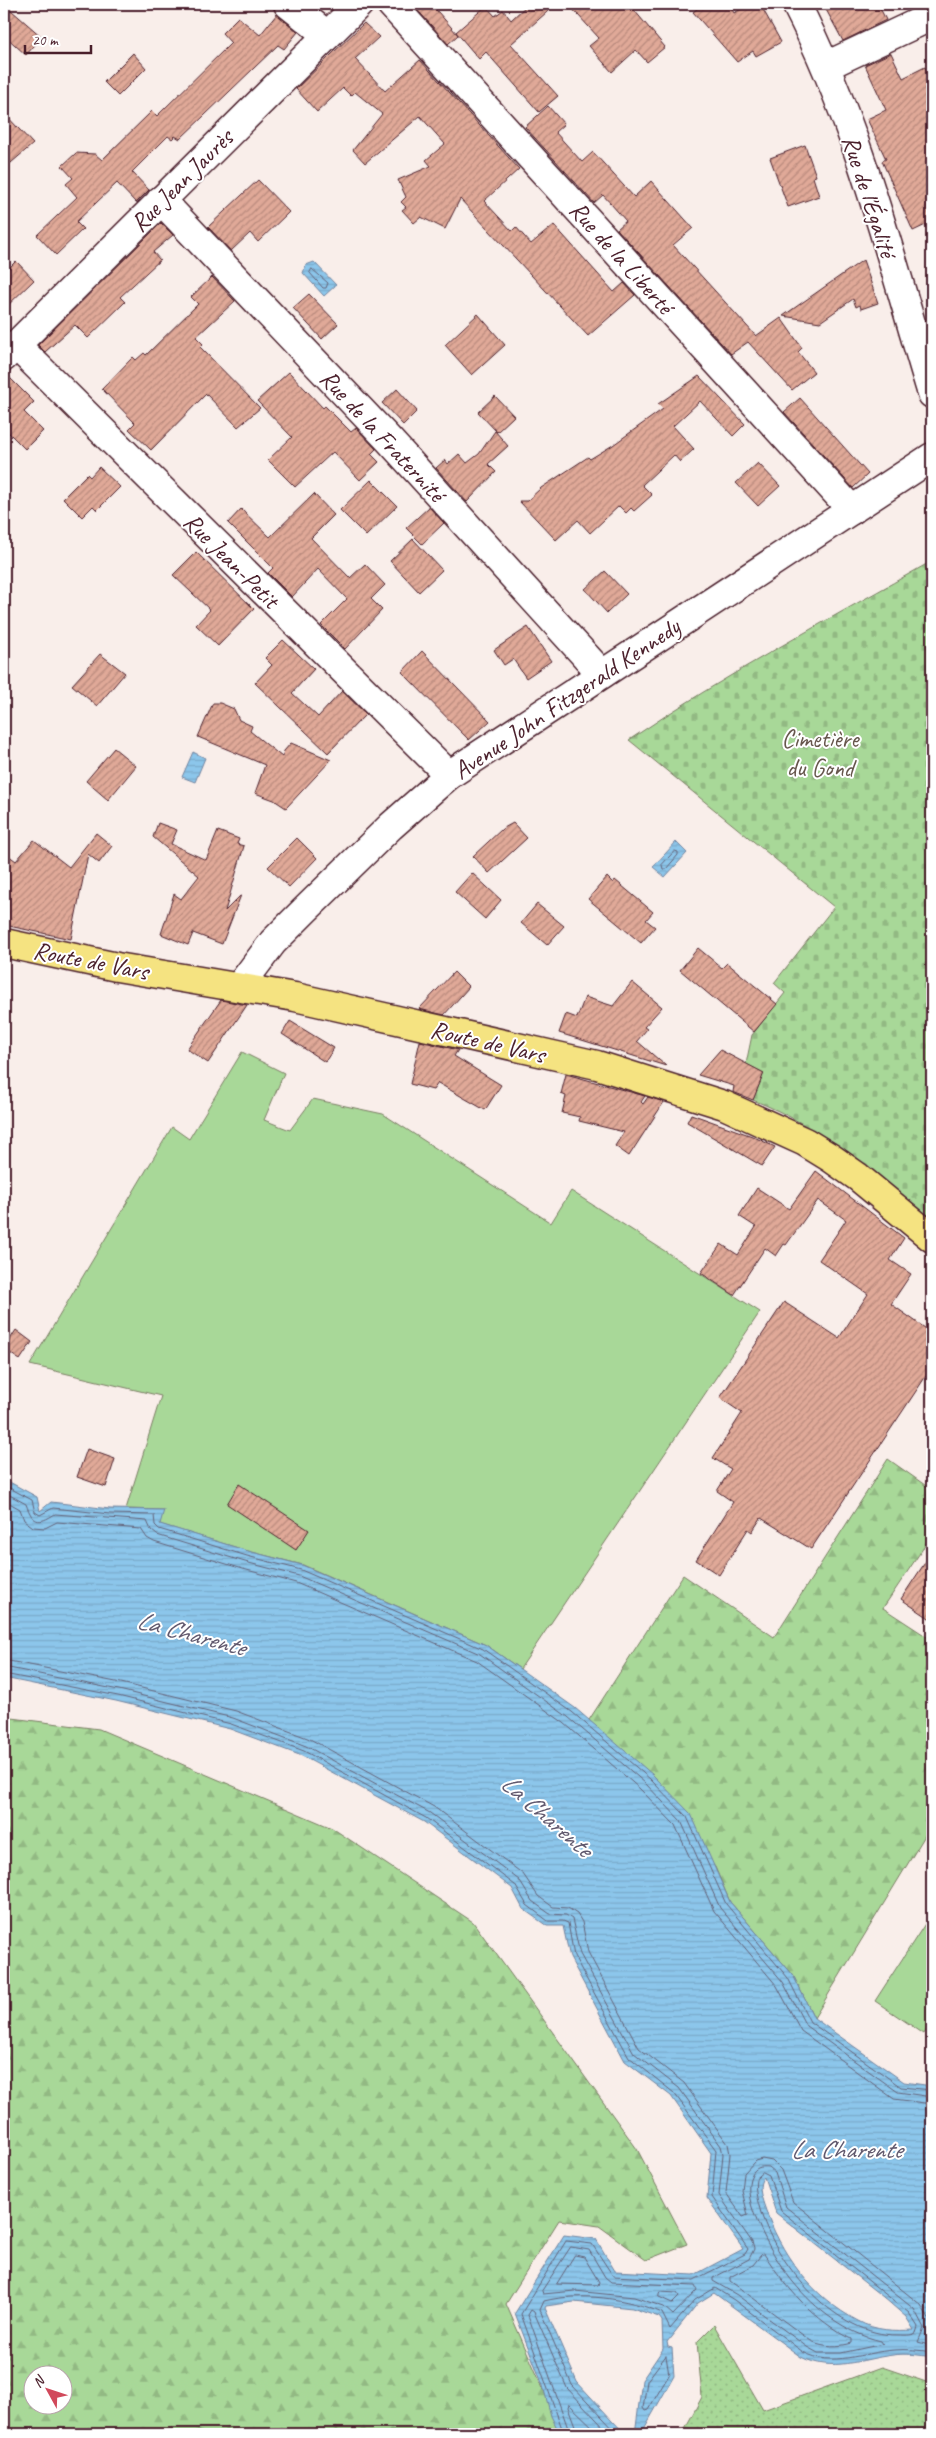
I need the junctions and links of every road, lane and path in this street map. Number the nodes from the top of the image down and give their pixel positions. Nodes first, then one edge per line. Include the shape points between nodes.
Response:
1 (288, 4) edge
2 (360, 4) edge
3 (391, 4) edge
4 (796, 4) edge
5 (932, 16) edge
6 (327, 35) junction
7 (826, 66) junction
8 (161, 200) junction
9 (10, 351) edge
10 (932, 394) edge
11 (932, 457) edge
12 (852, 510) junction
13 (602, 674) junction
14 (448, 776) junction
15 (4, 943) edge
16 (239, 987) junction
17 (932, 1238) edge

1 - 6 street
2 - 6 street, Rue Jean Jaurès
3 - 12 street, Rue de la Liberté
4 - 7 street, Rue de l'Égalité
5 - 7 street
6 - 8 street, Rue Jean Jaurès
7 - 10 street, Rue de l'Égalité via 872,198
8 - 9 street, Rue Jean Jaurès
8 - 13 street, Rue de la Fraternité
9 - 14 street, Rue Jean-Petit
11 - 12 street, Avenue John Fitzgerald Kennedy
12 - 13 street, Avenue John Fitzgerald Kennedy
13 - 14 street, Avenue John Fitzgerald Kennedy
14 - 16 street, Avenue John Fitzgerald Kennedy via 391,826 273,942
15 - 16 main road, Route de Vars via 117,967
16 - 17 main road, Route de Vars via 597,1065 724,1105 805,1142 831,1158

